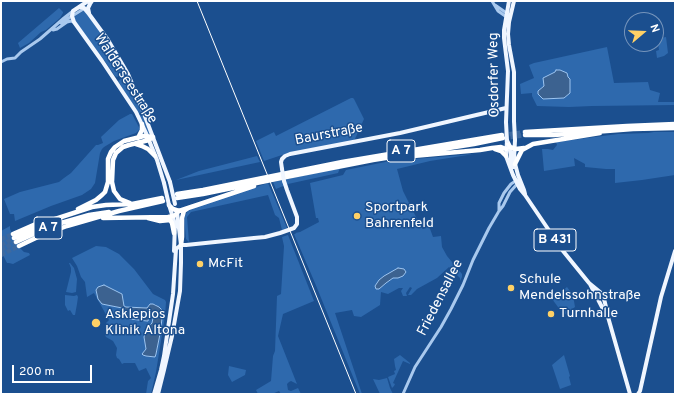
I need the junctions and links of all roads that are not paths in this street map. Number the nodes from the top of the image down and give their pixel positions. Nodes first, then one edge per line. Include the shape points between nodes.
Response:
1 (492, 1) edge
2 (509, 1) edge
3 (514, 1) edge
4 (90, 2) edge
5 (82, 8) junction
6 (73, 11) junction
7 (89, 14) junction
8 (72, 16) junction
9 (508, 16) junction
10 (74, 22) junction
11 (57, 25) junction
12 (51, 30) junction
13 (1, 62) edge
14 (506, 108) junction
15 (514, 121) junction
16 (142, 124) junction
17 (675, 124) edge
18 (675, 128) edge
19 (610, 131) junction
20 (138, 138) junction
21 (150, 138) junction
22 (504, 138) junction
23 (135, 143) junction
24 (510, 148) junction
25 (526, 148) junction
26 (488, 149) junction
27 (155, 156) junction
28 (506, 156) junction
29 (388, 157) junction
30 (515, 164) junction
31 (517, 171) junction
32 (276, 179) junction
33 (518, 182) junction
34 (132, 204) junction
35 (169, 205) joint
36 (188, 208) junction
37 (120, 211) junction
38 (75, 212) junction
39 (176, 213) junction
40 (147, 217) junction
41 (97, 218) junction
42 (174, 233) junction
43 (15, 240) junction
44 (181, 245) junction
45 (675, 251) edge
46 (175, 264) junction
47 (589, 282) junction
48 (596, 295) junction
49 (604, 299) junction
50 (601, 306) junction
51 (607, 311) junction
52 (608, 317) junction
53 (627, 384) junction
54 (640, 393) edge
55 (154, 394) edge
56 (158, 394) edge
57 (403, 394) edge
58 (630, 394) edge
59 (633, 394) edge

1 - 9 street via 498,11
2 - 9 main road, Osdorfer Weg
3 - 9 main road, Osdorfer Weg
4 - 5 main road
4 - 7 main road
5 - 6 main road
5 - 7 main road, Walderseestraße
5 - 8 street
6 - 8 main road, Walderseestraße
6 - 11 street
7 - 21 main road, Walderseestraße via 128,74
8 - 10 main road, Walderseestraße
8 - 11 street
9 - 14 main road, Osdorfer Weg via 504,30 508,62
9 - 15 main road, Osdorfer Weg via 508,39 514,72
10 - 12 street
10 - 16 main road, Walderseestraße
11 - 12 street
12 - 13 street via 15,58
14 - 15 main road
14 - 22 main road, Osdorfer Weg, bridge
14 - 44 main road, Baurstraße, bridge via 400,133 288,154 282,161 282,169 297,218 294,228 254,238
15 - 24 main road, Osdorfer Weg, bridge via 515,140
16 - 20 highway
16 - 21 main road, Walderseestraße
17 - 19 highway via 525,134 554,135
18 - 19 highway
19 - 25 highway via 539,143
20 - 21 highway
20 - 38 highway via 121,142 113,149 108,159 107,187 96,200
21 - 23 highway
21 - 27 main road, Walderseestraße
21 - 39 main road, Walderseestraße, bridge via 170,182
22 - 24 highway
22 - 29 highway, A 7
22 - 32 highway, A 7 via 342,162 177,196 203,194
23 - 27 highway via 150,150
23 - 34 highway via 118,150 112,166 114,191 120,199
24 - 25 highway
24 - 26 highway
24 - 28 main road, B 431
24 - 30 main road, B 431
24 - 31 main road, B 431
25 - 30 highway via 520,152
26 - 28 highway via 500,150
26 - 29 highway
27 - 35 main road, Walderseestraße, bridge
28 - 33 main road, B 431
29 - 32 highway, A 7
30 - 31 main road, B 431
31 - 33 main road, B 431
32 - 36 highway
33 - 47 main road, B 431 via 522,192 557,242
33 - 57 street, Friedensallee via 507,188 499,203 499,211 451,309 413,371
34 - 37 highway, A 7 via 163,200
34 - 38 highway, A 7 via 98,206
35 - 39 highway
36 - 39 highway
36 - 44 highway via 182,216
37 - 41 highway, A 7
37 - 43 highway, A 7 via 89,215
38 - 43 highway, A 7 via 42,223
39 - 40 highway
39 - 42 main road
39 - 44 main road
40 - 41 highway
40 - 42 highway via 160,221 170,220
41 - 43 highway, A 7 via 40,236
42 - 46 main road
44 - 46 main road via 176,250
44 - 56 main road via 178,306
45 - 54 main road via 661,297
46 - 55 main road via 164,356
47 - 48 main road, B 431
47 - 49 main road, B 431
48 - 49 main road
48 - 50 main road, B 431
49 - 51 main road, B 431
50 - 51 main road
50 - 52 main road, B 431
51 - 52 main road, B 431
52 - 53 main road, B 431
53 - 58 main road, B 431
53 - 59 main road, B 431

